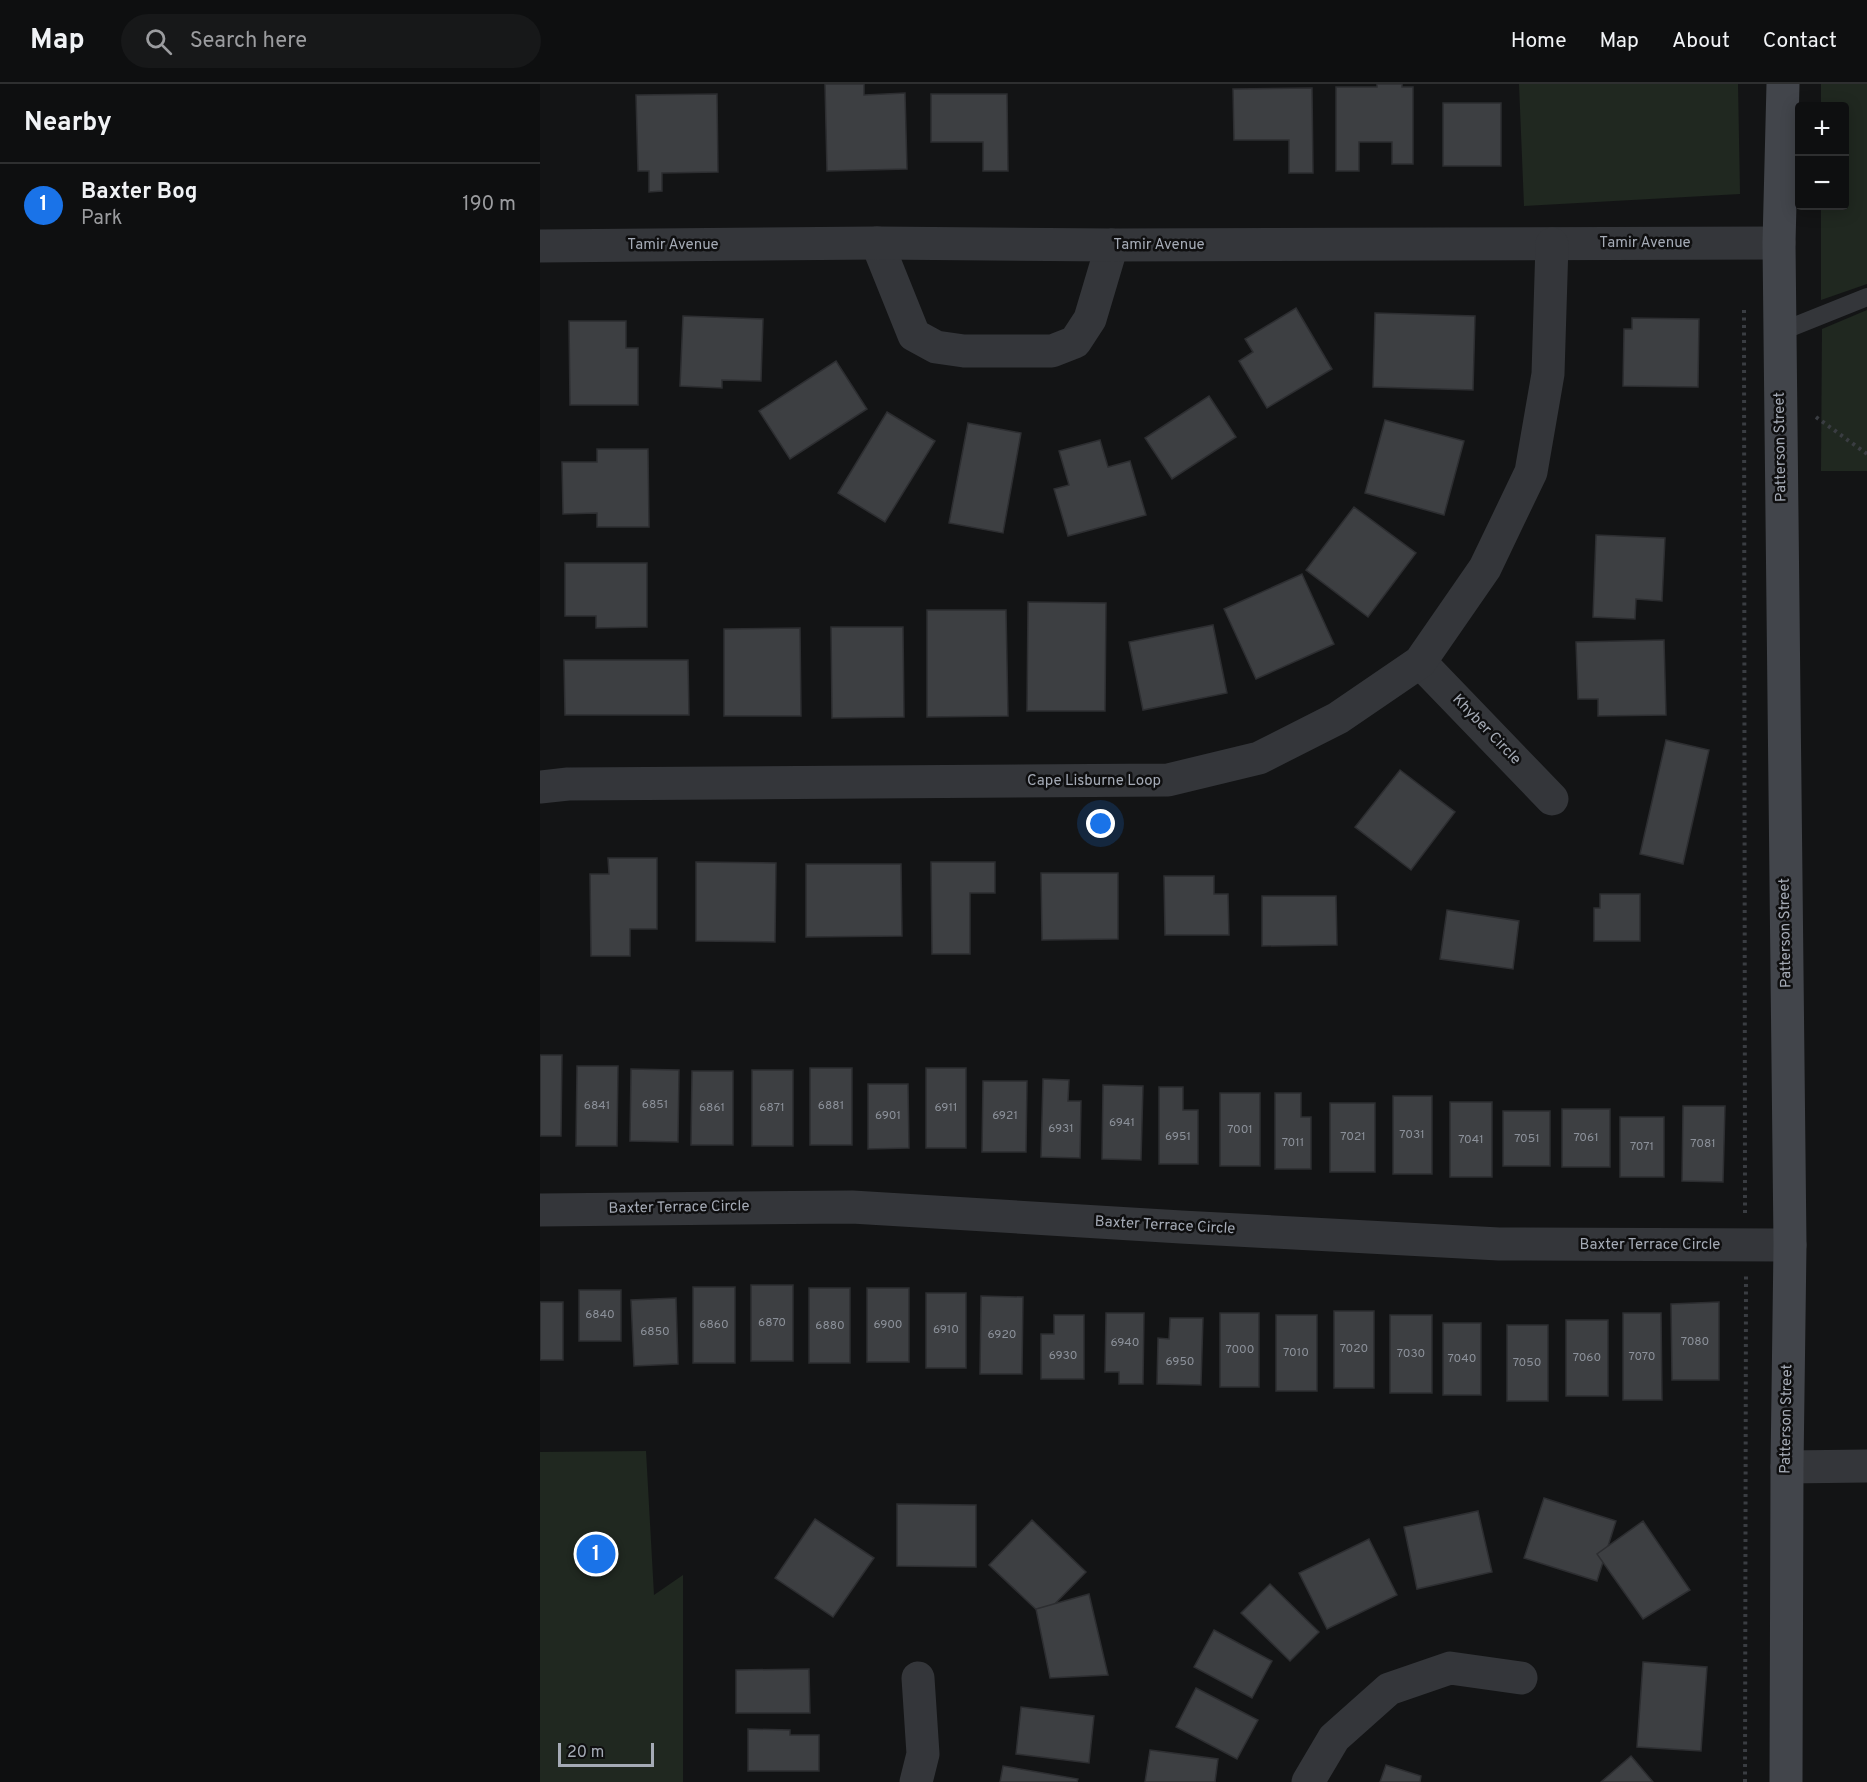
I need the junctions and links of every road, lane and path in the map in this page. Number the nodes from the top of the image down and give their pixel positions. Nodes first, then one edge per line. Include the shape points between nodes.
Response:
1 (1783, 84) edge
2 (877, 243) junction
3 (1779, 243) junction
4 (1552, 244) junction
5 (1112, 245) junction
6 (540, 246) edge
7 (1867, 297) edge
8 (1744, 309) dead end
9 (1780, 332) junction
10 (1816, 417) dead end
11 (1867, 454) edge
12 (1420, 662) junction
13 (540, 787) edge
14 (1552, 799) dead end
15 (540, 1209) edge
16 (1746, 1245) junction
17 (1790, 1245) junction
18 (1867, 1466) edge
19 (1786, 1467) junction
20 (918, 1678) dead end
21 (1521, 1678) dead end
22 (916, 1782) edge
23 (1308, 1782) edge
24 (1745, 1782) edge
25 (1786, 1782) edge

1 - 3 street, Patterson Street
2 - 5 street, Tamir Avenue
2 - 5 street via 914,334 936,347 964,351 1052,351 1075,342 1090,319
2 - 6 street, Tamir Avenue
3 - 4 street, Tamir Avenue
3 - 9 street, Patterson Street
4 - 5 street, Tamir Avenue
4 - 12 street, Cape Lisburne Loop via 1548,374 1531,472 1485,568
7 - 9 lane
8 - 16 path
9 - 17 street, Patterson Street
10 - 11 path
12 - 13 street, Cape Lisburne Loop via 1338,718 1259,758 1168,780
12 - 14 street, Khyber Circle
15 - 16 street, Baxter Terrace Circle via 852,1207 1500,1244
16 - 17 street, Baxter Terrace Circle
16 - 24 path
17 - 19 street, Patterson Street
18 - 19 street
19 - 25 street, Patterson Street
20 - 22 street via 923,1754
21 - 23 street via 1450,1668 1389,1689 1334,1738

